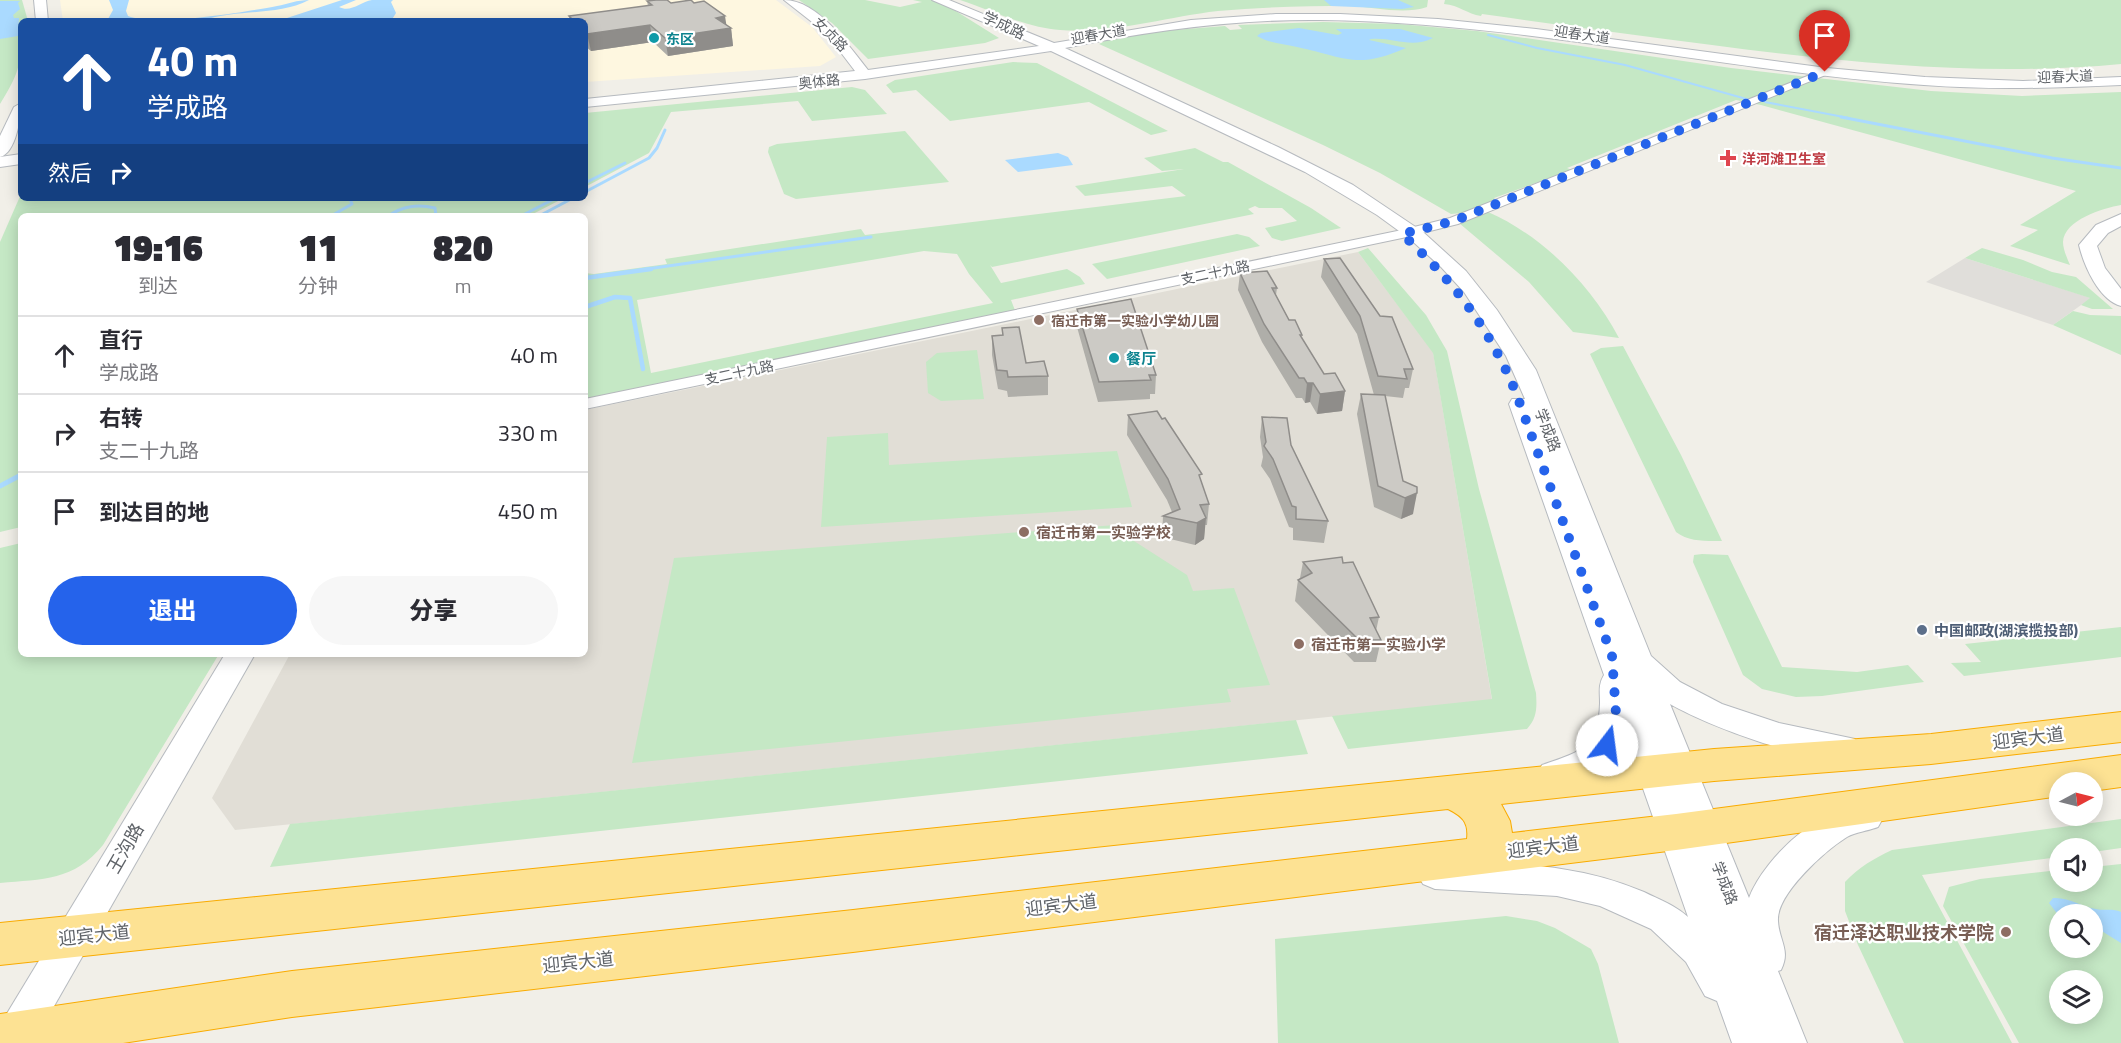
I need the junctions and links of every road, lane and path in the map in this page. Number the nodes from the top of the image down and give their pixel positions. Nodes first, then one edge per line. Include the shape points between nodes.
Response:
1 (40, 0) edge
2 (790, 0) edge
3 (941, 1) edge
4 (972, 13) junction
5 (42, 18) edge
6 (1514, 27) junction
7 (1123, 32) junction
8 (1041, 51) junction
9 (1825, 72) junction
10 (863, 73) junction
11 (2121, 73) edge
12 (2121, 81) edge
13 (588, 96) edge
14 (588, 103) edge
15 (18, 113) edge
16 (18, 151) edge
17 (0, 152) edge
18 (18, 159) edge
19 (0, 162) edge
20 (2121, 219) edge
21 (1407, 232) junction
22 (2121, 300) edge
23 (588, 403) edge
24 (238, 657) edge
25 (1625, 658) junction
26 (2121, 727) edge
27 (1931, 749) junction
28 (1856, 755) junction
29 (1667, 770) junction
30 (2121, 771) edge
31 (1509, 786) junction
32 (1976, 791) junction
33 (1448, 793) junction
34 (1901, 801) junction
35 (1689, 830) junction
36 (1485, 854) junction
37 (1326, 873) junction
38 (74, 937) junction
39 (0, 944) edge
40 (1768, 1038) edge
41 (9, 1039) edge

1 - 5 main road
2 - 10 main road, 女贞路 via 830,30
3 - 4 main road, 学成路
4 - 7 main road via 1046,32
4 - 8 main road, 学成路
4 - 8 main road via 1012,46
6 - 7 main road, 迎春大道 via 1437,16 1370,15 1244,19
6 - 9 main road, 迎春大道
6 - 11 main road, 迎春大道 via 1892,72 2023,78
7 - 8 main road, 迎春大道
7 - 8 main road via 1072,52
8 - 10 main road, 奥体路
8 - 21 main road, 学成路 via 1320,182
9 - 12 main road, 迎春大道 via 1982,84
9 - 21 street, 支二十九路 via 1454,221
10 - 13 main road, 奥体路
10 - 14 main road, 奥体路
15 - 17 main road
16 - 17 main road
18 - 19 main road
20 - 22 main road via 2102,229 2088,245 2091,262
21 - 23 street, 支二十九路
21 - 25 main road, 学成路 via 1459,292 1504,362
24 - 38 main road, 王沟路
25 - 27 main road via 1672,692 1755,727 1842,747
25 - 29 main road, 学成路
25 - 31 main road via 1607,745 1590,760
26 - 27 highway, 迎宾大道
27 - 28 highway, 迎宾大道
28 - 29 highway, 迎宾大道
28 - 34 highway via 1861,775 1883,793
29 - 31 highway, 迎宾大道
29 - 35 main road, 学成路
30 - 32 highway, 迎宾大道
31 - 33 highway, 迎宾大道
32 - 34 highway, 迎宾大道
32 - 40 main road via 1839,824 1801,853 1769,892 1759,919
33 - 36 highway via 1478,804 1490,828
33 - 38 highway, 迎宾大道
34 - 35 highway, 迎宾大道
35 - 36 highway, 迎宾大道
35 - 40 main road, 学成路
36 - 37 highway, 迎宾大道
37 - 40 main road via 1557,881 1606,892 1664,918 1699,950
37 - 41 highway, 迎宾大道 via 292,994
38 - 39 highway, 迎宾大道
38 - 41 main road, 王沟路

